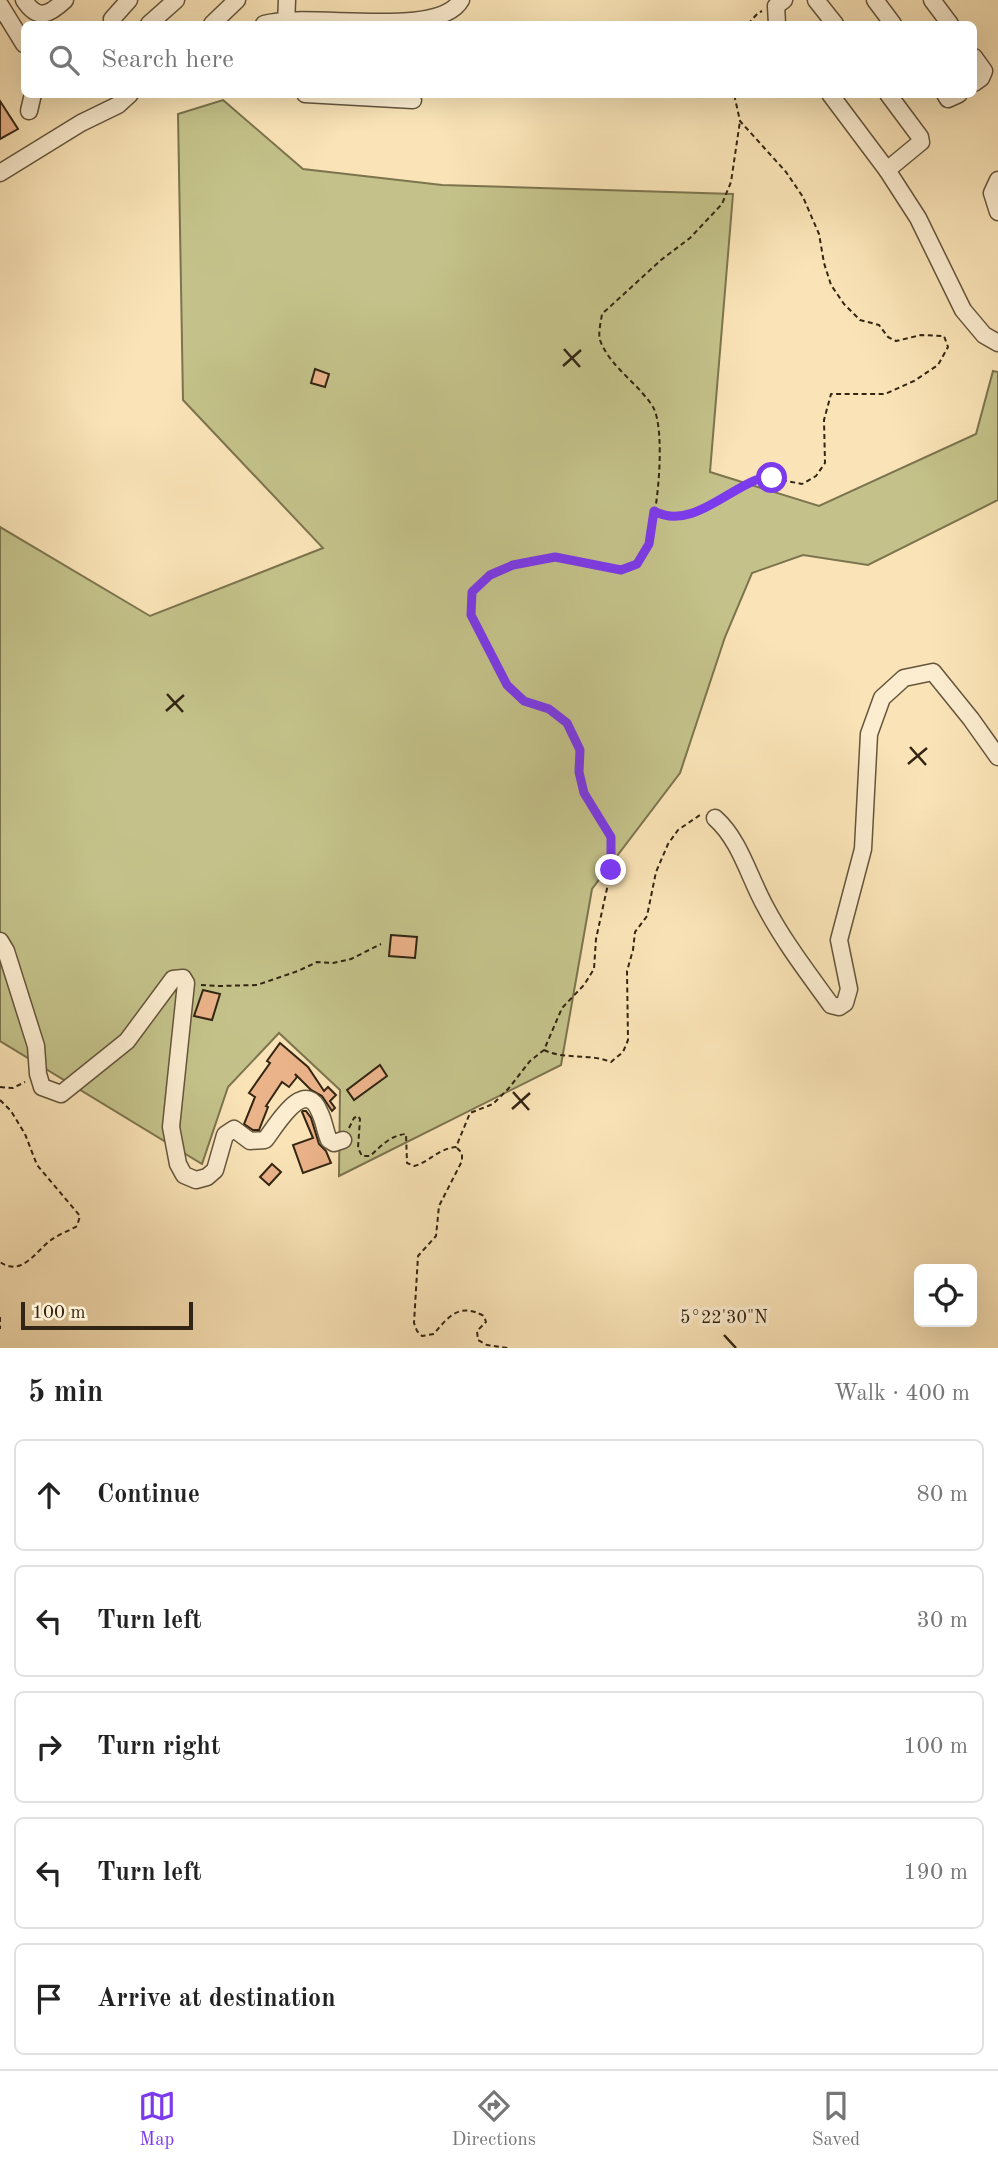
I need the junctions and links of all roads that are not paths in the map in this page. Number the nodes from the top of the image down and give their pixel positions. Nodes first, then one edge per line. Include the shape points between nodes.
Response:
1 (24, 0) edge
2 (65, 0) edge
3 (129, 0) edge
4 (176, 0) edge
5 (237, 0) edge
6 (287, 0) edge
7 (461, 0) edge
8 (816, 0) edge
9 (875, 0) edge
10 (932, 0) edge
11 (780, 3) edge
12 (0, 5) edge
13 (113, 21) edge
14 (152, 21) edge
15 (215, 21) edge
16 (286, 21) edge
17 (418, 21) edge
18 (777, 21) edge
19 (833, 21) edge
20 (891, 21) edge
21 (948, 21) edge
22 (21, 39) edge
23 (977, 61) edge
24 (977, 81) edge
25 (32, 98) edge
26 (126, 98) edge
27 (376, 98) edge
28 (833, 98) edge
29 (891, 98) edge
30 (412, 100) dead end
31 (29, 111) dead end
32 (887, 170) junction
33 (0, 173) edge
34 (998, 180) edge
35 (998, 212) edge
36 (998, 343) edge
37 (998, 757) edge
38 (715, 818) road end
39 (0, 941) edge
40 (343, 1140) road end

1 - 2 street via 40,14 51,13
3 - 13 street
4 - 14 street
5 - 15 street
6 - 16 street
7 - 17 street via 447,13
8 - 19 street
9 - 20 street
10 - 21 street
11 - 18 street
12 - 22 street
23 - 24 street via 984,71
25 - 31 street
26 - 33 street
27 - 30 street
28 - 32 street
29 - 32 street via 920,142
32 - 36 street via 924,229 963,310 984,335
34 - 35 street via 992,193
37 - 38 street via 933,673 904,678 882,698 869,734 863,849 839,940 849,989 839,1007 831,1005 793,954 726,828
39 - 40 street via 36,1046 43,1087 61,1094 127,1041 173,979 183,978 171,1127 184,1175 196,1180 215,1170 225,1135 234,1129 250,1141 265,1140 283,1114 301,1100 315,1104 328,1140

